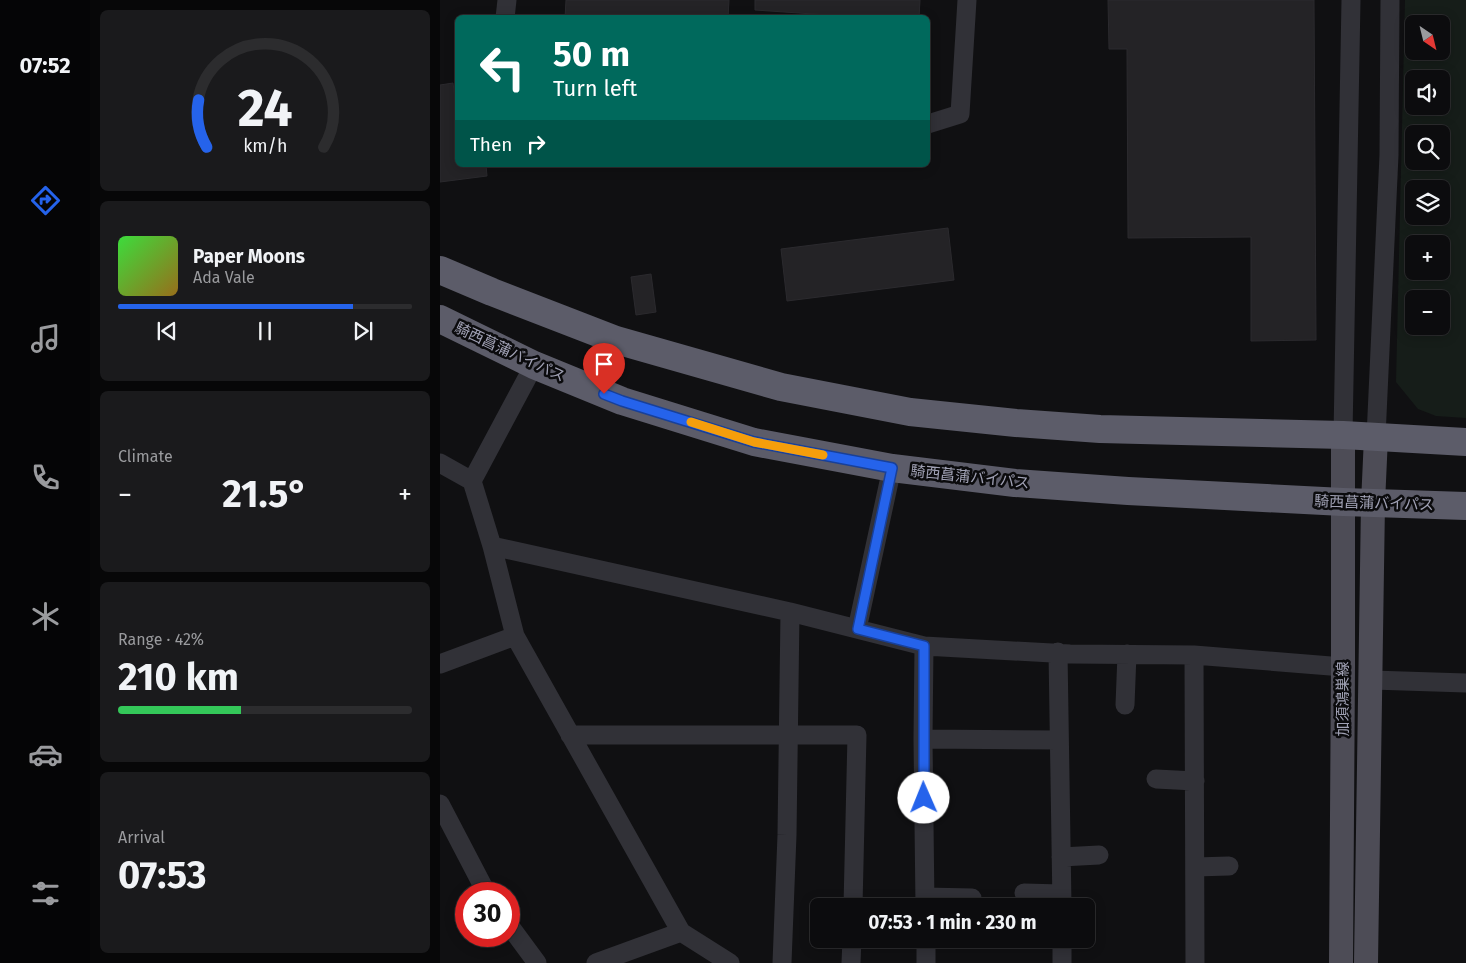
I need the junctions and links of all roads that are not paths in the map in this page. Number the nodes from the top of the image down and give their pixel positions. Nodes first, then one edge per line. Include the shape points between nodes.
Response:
1 (507, 0) edge
2 (966, 0) edge
3 (1351, 0) edge
4 (1390, 0) edge
5 (506, 15) edge
6 (930, 123) edge
7 (440, 270) edge
8 (440, 319) edge
9 (534, 366) junction
10 (1343, 435) junction
11 (1376, 437) junction
12 (1466, 442) edge
13 (440, 463) edge
14 (892, 468) junction
15 (472, 481) junction
16 (1343, 502) junction
17 (1374, 503) junction
18 (1466, 506) edge
19 (492, 546) junction
20 (790, 612) junction
21 (858, 629) junction
22 (515, 636) junction
23 (924, 646) junction
24 (1058, 652) junction
25 (1126, 654) junction
26 (1194, 655) junction
27 (440, 664) edge
28 (1343, 667) junction
29 (1372, 680) junction
30 (1466, 683) edge
31 (1125, 705) dead end
32 (570, 735) junction
33 (787, 735) junction
34 (923, 739) junction
35 (1059, 740) junction
36 (1156, 779) dead end
37 (1194, 781) junction
38 (440, 804) edge
39 (1099, 855) dead end
40 (1061, 857) junction
41 (1229, 866) dead end
42 (1195, 867) junction
43 (481, 882) edge
44 (1024, 893) dead end
45 (852, 898) edge
46 (925, 898) edge
47 (1050, 898) edge
48 (1061, 898) edge
49 (681, 932) junction
50 (520, 940) edge
51 (852, 948) edge
52 (926, 948) edge
53 (1062, 948) edge
54 (537, 963) edge
55 (596, 963) edge
56 (730, 963) edge
57 (782, 963) edge
58 (851, 963) edge
59 (926, 963) edge
60 (1062, 963) edge
61 (1195, 963) edge
62 (1341, 963) edge
63 (1366, 963) edge

1 - 5 street
2 - 6 street via 960,114
3 - 10 street
4 - 11 street via 1389,155
7 - 10 highway via 616,340 781,387 910,412 1100,429
8 - 9 highway, 騎西菖蒲バイパス
9 - 14 highway, 騎西菖蒲バイパス via 622,401 754,442
9 - 15 street
10 - 11 highway
10 - 16 main road, 加須鴻巣線
11 - 12 highway
11 - 17 main road, 加須鴻巣線
13 - 15 street
14 - 16 highway, 騎西菖蒲バイパス via 1118,491
14 - 21 street
15 - 19 street
16 - 17 highway, 騎西菖蒲バイパス
16 - 28 main road, 加須鴻巣線
17 - 18 highway, 騎西菖蒲バイパス
17 - 29 main road, 加須鴻巣線
19 - 20 street
19 - 22 street
20 - 21 street
20 - 33 street
21 - 23 street
22 - 27 street
22 - 32 street
23 - 24 street
23 - 34 street
24 - 25 street
24 - 35 street
25 - 26 street
25 - 31 street
26 - 28 street
26 - 37 street
28 - 62 main road, 加須鴻巣線
29 - 30 street
29 - 63 main road, 加須鴻巣線
32 - 33 street
32 - 49 street
33 - 45 street via 857,735
33 - 57 street
34 - 35 street
34 - 46 street
35 - 40 street
36 - 37 street
37 - 42 street
38 - 43 street
39 - 40 street
40 - 48 street
41 - 42 street
42 - 61 street
44 - 47 street
49 - 55 street
49 - 56 street
50 - 54 street
51 - 58 street
52 - 59 street
53 - 60 street

